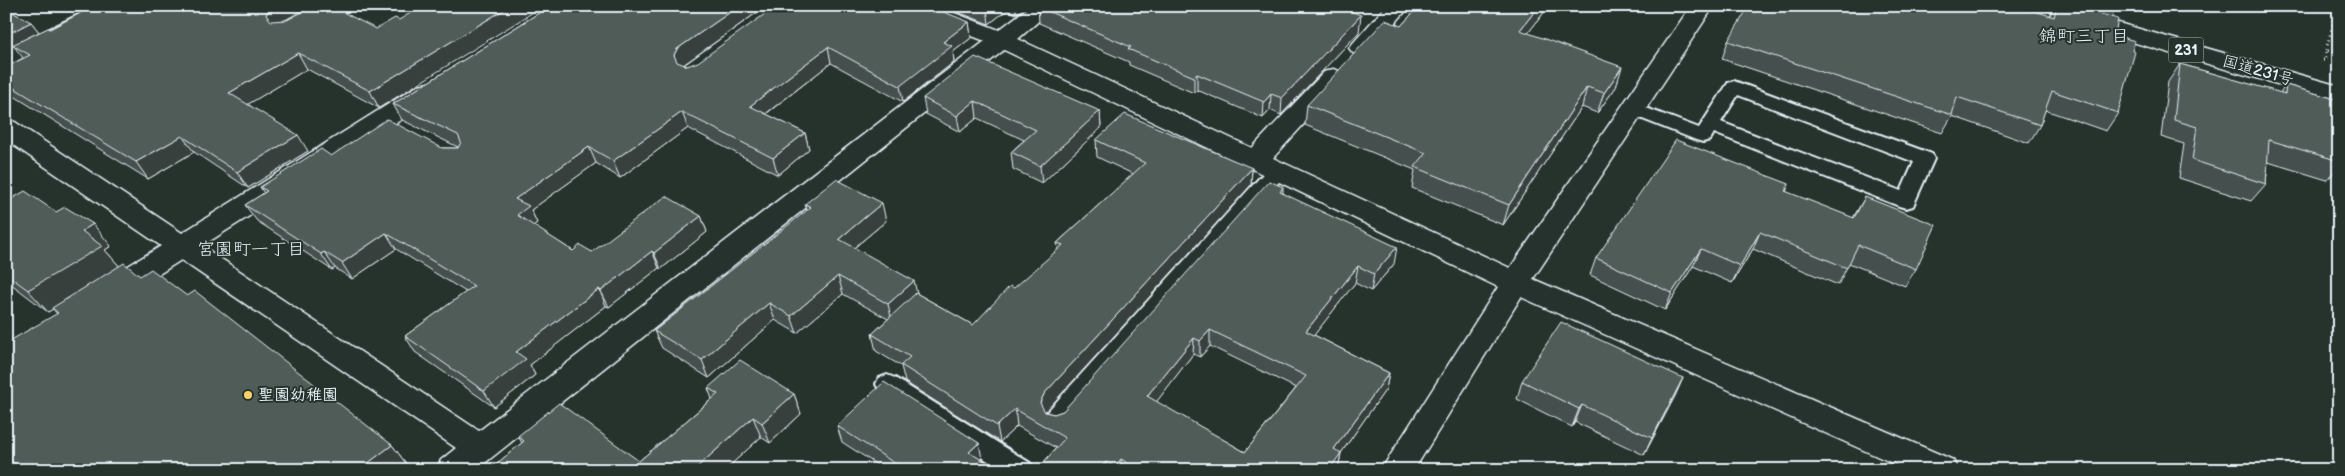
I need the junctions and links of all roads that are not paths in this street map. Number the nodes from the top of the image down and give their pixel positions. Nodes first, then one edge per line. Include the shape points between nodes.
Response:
1 (113, 6) edge
2 (915, 6) edge
3 (1046, 6) edge
4 (1400, 6) edge
5 (1703, 6) edge
6 (2033, 6) edge
7 (1002, 40) junction
8 (6, 60) edge
9 (448, 78) edge
10 (2339, 94) edge
11 (1634, 109) junction
12 (1710, 125) junction
13 (6, 128) edge
14 (1267, 165) junction
15 (181, 247) junction
16 (1515, 284) junction
17 (81, 308) edge
18 (886, 384) edge
19 (1054, 419) edge
20 (479, 447) junction
21 (452, 470) edge
22 (1022, 470) edge
23 (1397, 470) edge
24 (1942, 470) edge

1 - 8 main road
2 - 7 main road
3 - 7 main road
4 - 14 main road
5 - 11 main road
6 - 10 main road, 国道231号 / 231
7 - 14 main road
7 - 20 main road
9 - 15 main road via 391,124
11 - 12 lane via 1703,136
11 - 16 main road
12 - 12 lane via 1734,88 1925,159 1906,201
13 - 15 main road
14 - 16 main road
14 - 19 lane
15 - 17 main road
15 - 20 main road
16 - 23 main road
16 - 24 main road
18 - 22 lane
20 - 21 main road

